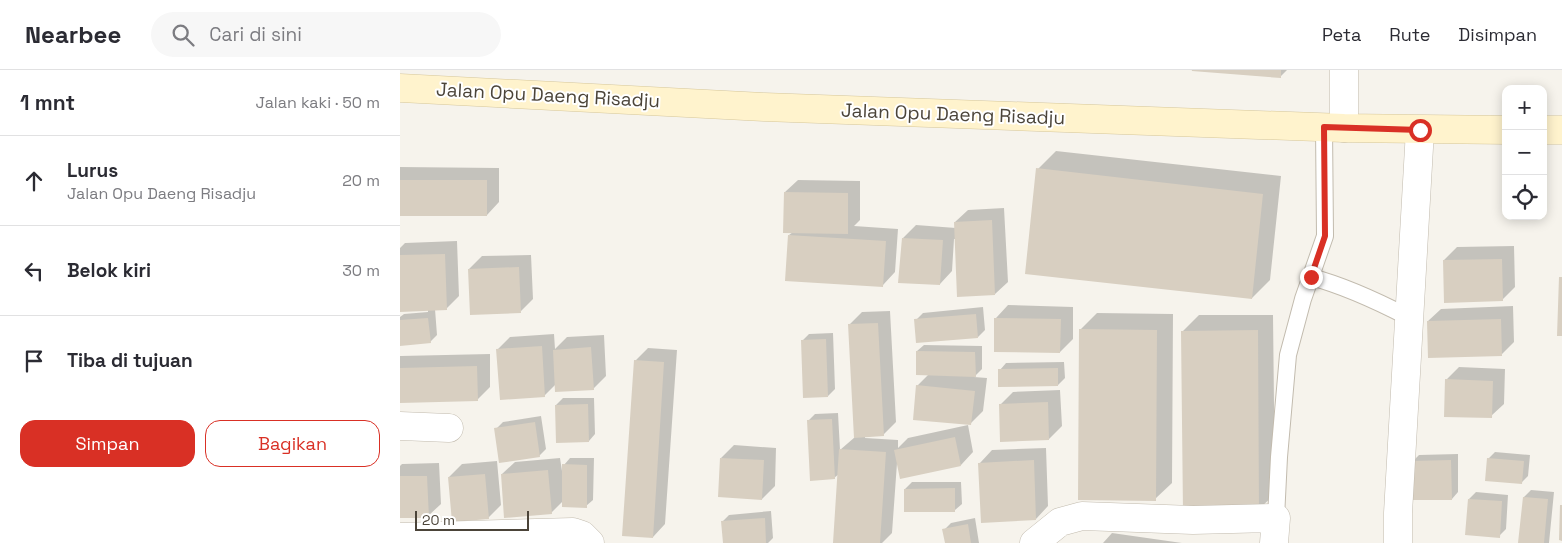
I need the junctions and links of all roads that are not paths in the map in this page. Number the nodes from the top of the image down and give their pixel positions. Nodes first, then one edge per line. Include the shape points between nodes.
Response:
1 (1344, 70) edge
2 (400, 88) edge
3 (1334, 128) junction
4 (1420, 130) junction
5 (1502, 130) edge
6 (1547, 130) edge
7 (1562, 130) edge
8 (1311, 277) junction
9 (1408, 317) junction
10 (400, 426) edge
11 (449, 428) dead end
12 (1275, 531) edge
13 (400, 537) edge
14 (458, 539) edge
15 (590, 543) edge
16 (1034, 543) edge
17 (1398, 543) edge

1 - 3 street
2 - 3 main road, Jalan Opu Daeng Risadju via 764,107
3 - 4 main road, Jalan Opu Daeng Risadju
3 - 8 lane via 1325,236
4 - 5 main road, Jalan Opu Daeng Risadju
4 - 9 street
6 - 7 main road
8 - 9 lane via 1354,292
8 - 12 lane via 1288,355
9 - 17 street
10 - 11 street
12 - 16 street via 1193,520 1082,516 1060,522
13 - 14 street
14 - 15 street via 574,532

